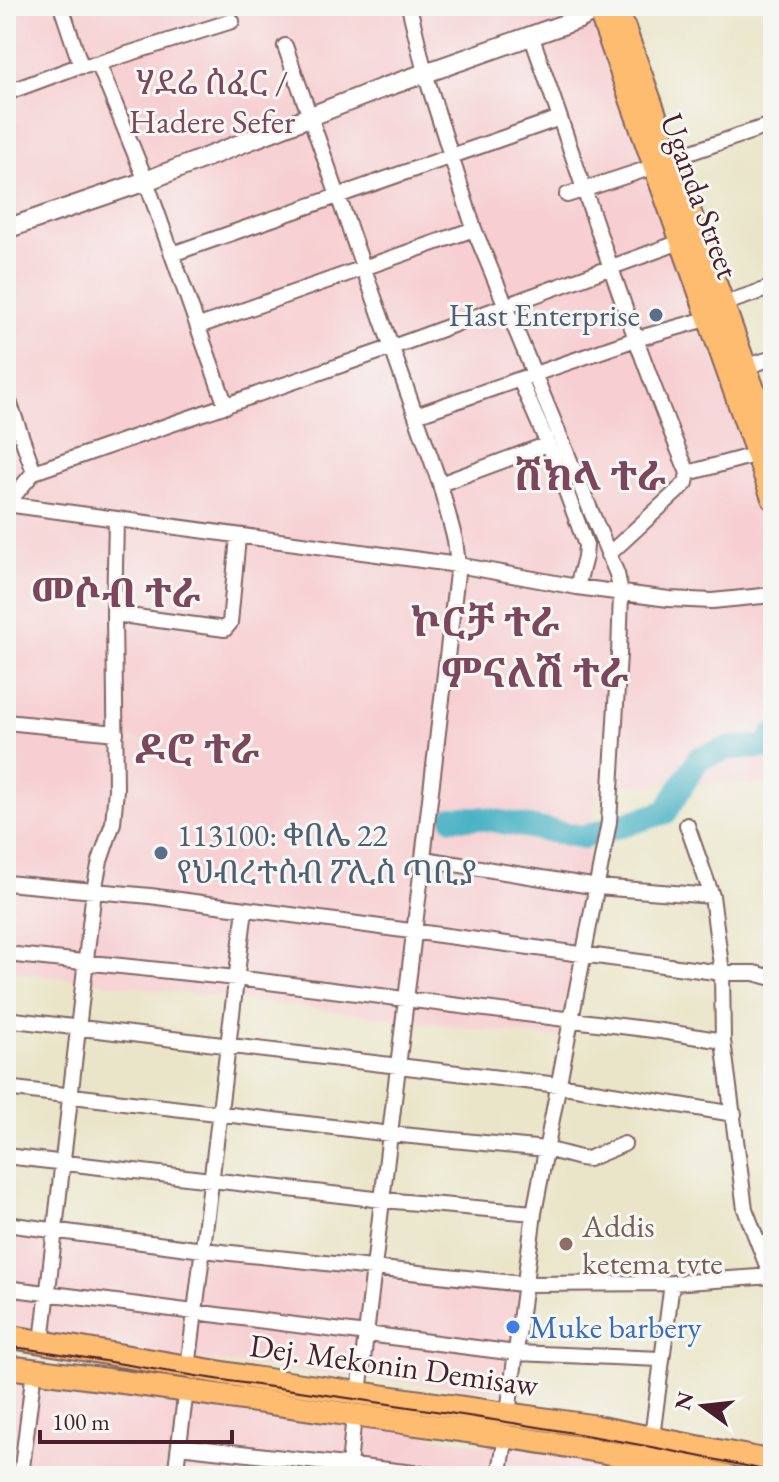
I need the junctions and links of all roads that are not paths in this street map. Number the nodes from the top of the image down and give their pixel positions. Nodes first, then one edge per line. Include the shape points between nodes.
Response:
1 (61, 6) edge
2 (409, 6) edge
3 (605, 7) edge
4 (232, 21) dead end
5 (531, 35) junction
6 (285, 46) dead end
7 (89, 65) junction
8 (425, 73) junction
9 (6, 93) edge
10 (310, 117) junction
11 (560, 118) junction
12 (773, 124) edge
13 (452, 157) junction
14 (663, 163) junction
15 (146, 181) junction
16 (586, 189) junction
17 (567, 195) dead end
18 (337, 197) junction
19 (6, 229) edge
20 (474, 229) junction
21 (683, 241) junction
22 (172, 254) junction
23 (610, 266) junction
24 (363, 269) junction
25 (773, 287) edge
26 (505, 307) junction
27 (717, 311) junction
28 (199, 326) junction
29 (636, 339) junction
30 (390, 348) junction
31 (773, 358) edge
32 (745, 367) junction
33 (536, 374) junction
34 (520, 380) junction
35 (6, 393) edge
36 (226, 406) junction
37 (416, 415) junction
38 (551, 450) junction
39 (568, 450) junction
40 (766, 450) edge
41 (34, 472) junction
42 (688, 473) junction
43 (440, 484) junction
44 (773, 498) edge
45 (7, 504) edge
46 (116, 520) junction
47 (238, 537) junction
48 (606, 549) junction
49 (587, 550) junction
50 (458, 565) junction
51 (577, 587) junction
52 (621, 593) junction
53 (773, 595) edge
54 (114, 614) junction
55 (6, 722) edge
56 (116, 733) junction
57 (687, 825) dead end
58 (424, 859) junction
59 (6, 883) edge
60 (598, 887) junction
61 (94, 890) junction
62 (712, 896) junction
63 (245, 909) junction
64 (415, 931) junction
65 (6, 954) edge
66 (583, 954) junction
67 (86, 963) junction
68 (722, 973) junction
69 (236, 978) junction
70 (773, 978) edge
71 (407, 1001) junction
72 (6, 1019) edge
73 (572, 1020) junction
74 (78, 1029) junction
75 (723, 1041) junction
76 (228, 1047) junction
77 (399, 1066) junction
78 (558, 1085) junction
79 (6, 1088) edge
80 (71, 1095) junction
81 (220, 1114) junction
82 (734, 1114) junction
83 (391, 1134) junction
84 (624, 1144) dead end
85 (546, 1149) junction
86 (6, 1156) edge
87 (63, 1162) junction
88 (212, 1178) junction
89 (383, 1200) junction
90 (534, 1213) junction
91 (6, 1224) edge
92 (55, 1229) junction
93 (203, 1250) junction
94 (374, 1268) junction
95 (772, 1276) edge
96 (672, 1283) junction
97 (523, 1284) junction
98 (6, 1288) edge
99 (48, 1292) junction
100 (195, 1313) junction
101 (366, 1335) junction
102 (6, 1336) edge
103 (42, 1342) junction
104 (516, 1353) junction
105 (661, 1359) junction
106 (6, 1367) edge
107 (34, 1370) junction
108 (187, 1379) junction
109 (357, 1404) junction
110 (508, 1413) junction
111 (506, 1437) junction
112 (652, 1437) junction
113 (179, 1446) junction
114 (773, 1462) edge
115 (654, 1468) edge
116 (349, 1470) edge
117 (21, 1476) edge
118 (175, 1476) edge
119 (440, 1476) edge
120 (499, 1476) edge
121 (727, 1476) edge

1 - 7 street
2 - 8 street
3 - 5 street
3 - 14 main road, Uganda Street
4 - 7 street
5 - 8 street
5 - 11 street
6 - 10 street
7 - 9 street
7 - 15 street via 101,70
8 - 10 street
8 - 13 street
10 - 15 street
10 - 18 street
11 - 13 street
11 - 16 street
12 - 14 street
13 - 18 street
13 - 20 street
14 - 16 street
14 - 21 main road, Uganda Street
14 - 27 main road, Uganda Street
15 - 19 street
15 - 22 street
16 - 17 street
16 - 23 street
18 - 22 street
18 - 24 street
20 - 24 street
20 - 26 street
21 - 23 street
21 - 27 main road, Uganda Street
22 - 28 street
23 - 26 street
23 - 29 street
24 - 28 street
24 - 30 street
25 - 27 street
26 - 30 street
26 - 33 street
27 - 29 street
27 - 32 main road, Uganda Street
27 - 40 main road, Uganda Street
28 - 36 street
29 - 33 street
29 - 42 street
30 - 36 street
30 - 37 street
31 - 32 street
32 - 40 main road, Uganda Street
33 - 34 street
33 - 39 street
34 - 37 street
34 - 38 street
35 - 41 street
36 - 41 street
37 - 43 street
38 - 39 street
38 - 43 street
38 - 49 street
39 - 48 street
40 - 42 street
40 - 44 main road, Uganda Street
41 - 45 street
42 - 48 street via 686,483
43 - 50 street
45 - 46 street
46 - 47 street
46 - 54 street
47 - 50 street
47 - 54 street via 230,623 225,629
48 - 49 street
48 - 52 street
49 - 51 street
50 - 51 street
50 - 58 street
51 - 52 street
52 - 53 street via 712,601
52 - 60 street via 609,822
54 - 56 street
55 - 56 street
56 - 61 street via 113,823
57 - 62 street
58 - 60 street
58 - 64 street
59 - 61 street
60 - 62 street
60 - 66 street
61 - 63 street
61 - 67 street
62 - 68 street
63 - 64 street
63 - 69 street
64 - 66 street
64 - 71 street
65 - 67 street
66 - 68 street
66 - 73 street
67 - 69 street
67 - 74 street
68 - 70 street
68 - 75 street
69 - 71 street
69 - 76 street
71 - 73 street
71 - 77 street
72 - 74 street
73 - 75 street
73 - 78 street
74 - 76 street
74 - 80 street
75 - 82 street
76 - 77 street
76 - 81 street
77 - 78 street
77 - 83 street
78 - 82 street
78 - 85 street
79 - 80 street
80 - 81 street
80 - 87 street
81 - 83 street
81 - 88 street
82 - 95 street via 745,1209
83 - 85 street
83 - 89 street
84 - 85 street via 588,1159
85 - 90 street
86 - 87 street
87 - 88 street
87 - 92 street
88 - 89 street
88 - 93 street
89 - 90 street
89 - 94 street
90 - 97 street
91 - 92 street
92 - 93 street
92 - 99 street
93 - 94 street
93 - 100 street
94 - 97 street
94 - 101 street
95 - 96 street
96 - 97 street
96 - 105 street
97 - 104 street
98 - 99 street
99 - 100 street
99 - 103 street
100 - 101 street
100 - 108 street
101 - 104 street
101 - 109 street
102 - 103 main road, Dej. Mekonin Demisaw
103 - 108 main road, Dej. Mekonin Demisaw
104 - 105 street
104 - 110 street
105 - 112 street
106 - 107 main road, Dej. Mekonin Demisaw
107 - 108 main road, Dej. Mekonin Demisaw
107 - 117 street
108 - 109 main road, Dej. Mekonin Demisaw
108 - 113 street
109 - 110 main road, Dej. Mekonin Demisaw
109 - 111 main road, Dej. Mekonin Demisaw
109 - 116 street
110 - 112 main road, Dej. Mekonin Demisaw
111 - 115 main road, Dej. Mekonin Demisaw
111 - 120 street
112 - 114 main road, Dej. Mekonin Demisaw
113 - 116 street
113 - 118 street
115 - 121 main road, Dej. Mekonin Demisaw
116 - 119 street

